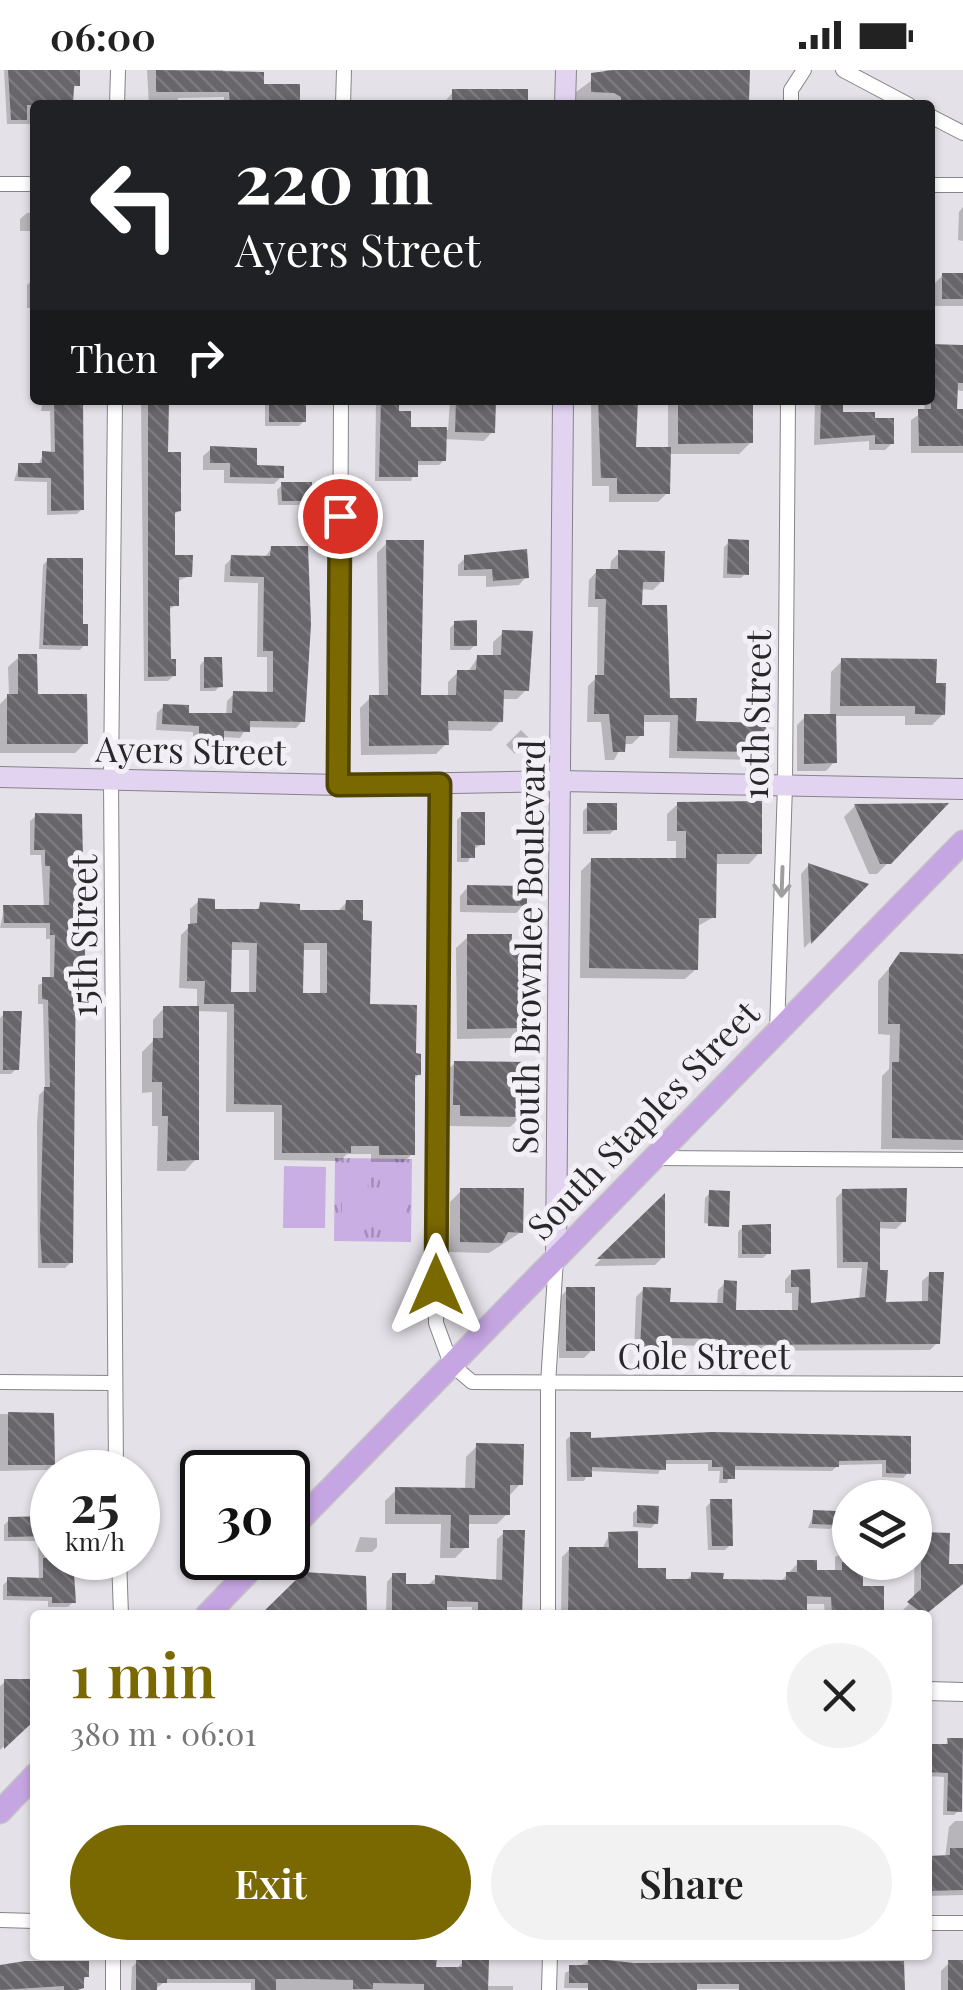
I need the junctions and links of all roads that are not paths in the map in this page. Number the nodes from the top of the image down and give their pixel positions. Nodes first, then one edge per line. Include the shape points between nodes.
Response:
1 (118, 70) edge
2 (344, 70) edge
3 (566, 70) edge
4 (804, 70) edge
5 (842, 70) edge
6 (118, 100) edge
7 (343, 100) edge
8 (565, 100) edge
9 (791, 100) edge
10 (900, 100) edge
11 (935, 119) edge
12 (963, 133) edge
13 (0, 184) edge
14 (30, 184) edge
15 (935, 184) edge
16 (963, 184) edge
17 (115, 405) edge
18 (341, 405) edge
19 (563, 405) edge
20 (788, 405) edge
21 (0, 777) edge
22 (111, 780) junction
23 (561, 781) junction
24 (440, 784) junction
25 (338, 785) junction
26 (785, 785) junction
27 (963, 789) edge
28 (963, 842) edge
29 (777, 1031) junction
30 (654, 1158) junction
31 (963, 1160) edge
32 (556, 1258) junction
33 (451, 1364) junction
34 (0, 1382) edge
35 (114, 1383) junction
36 (548, 1384) junction
37 (963, 1384) edge
38 (116, 1450) edge
39 (310, 1509) edge
40 (120, 1580) edge
41 (240, 1580) edge
42 (121, 1610) edge
43 (211, 1610) edge
44 (548, 1610) edge
45 (932, 1692) edge
46 (963, 1692) edge
47 (30, 1780) edge
48 (0, 1812) edge
49 (0, 1920) edge
50 (30, 1921) edge
51 (932, 1923) edge
52 (963, 1923) edge
53 (112, 1960) edge
54 (550, 1960) edge
55 (113, 1990) edge
56 (549, 1990) edge

1 - 6 street
2 - 7 street
3 - 8 main road
4 - 9 street
5 - 10 street
11 - 12 street
13 - 14 street
15 - 16 street
17 - 22 street, 15th Street
18 - 25 street
19 - 23 main road, South Brownlee Boulevard
20 - 26 street, 10th Street
21 - 22 main road, Ayers Street
22 - 25 main road, Ayers Street
22 - 35 street, 15th Street
23 - 24 main road, Ayers Street
23 - 26 main road, Ayers Street
23 - 32 main road, South Brownlee Boulevard
24 - 25 main road, Ayers Street
24 - 33 street via 436,1324
26 - 27 main road, Ayers Street
26 -> 29 street, 10th Street
28 - 29 main road, South Staples Street
29 - 30 main road, South Staples Street
30 - 31 street
30 - 32 main road, South Staples Street
32 - 33 main road, South Staples Street
32 - 36 street, South Brownlee Boulevard
33 - 36 street, Cole Street via 472,1382
33 - 39 main road, South Staples Street
34 - 35 street
35 - 38 street, 15th Street
36 - 37 street, Cole Street
36 - 44 street, South Brownlee Boulevard
40 - 42 street
41 - 43 main road
45 - 46 street
47 - 48 main road
49 - 50 street
51 - 52 street
53 - 55 street
54 - 56 street

